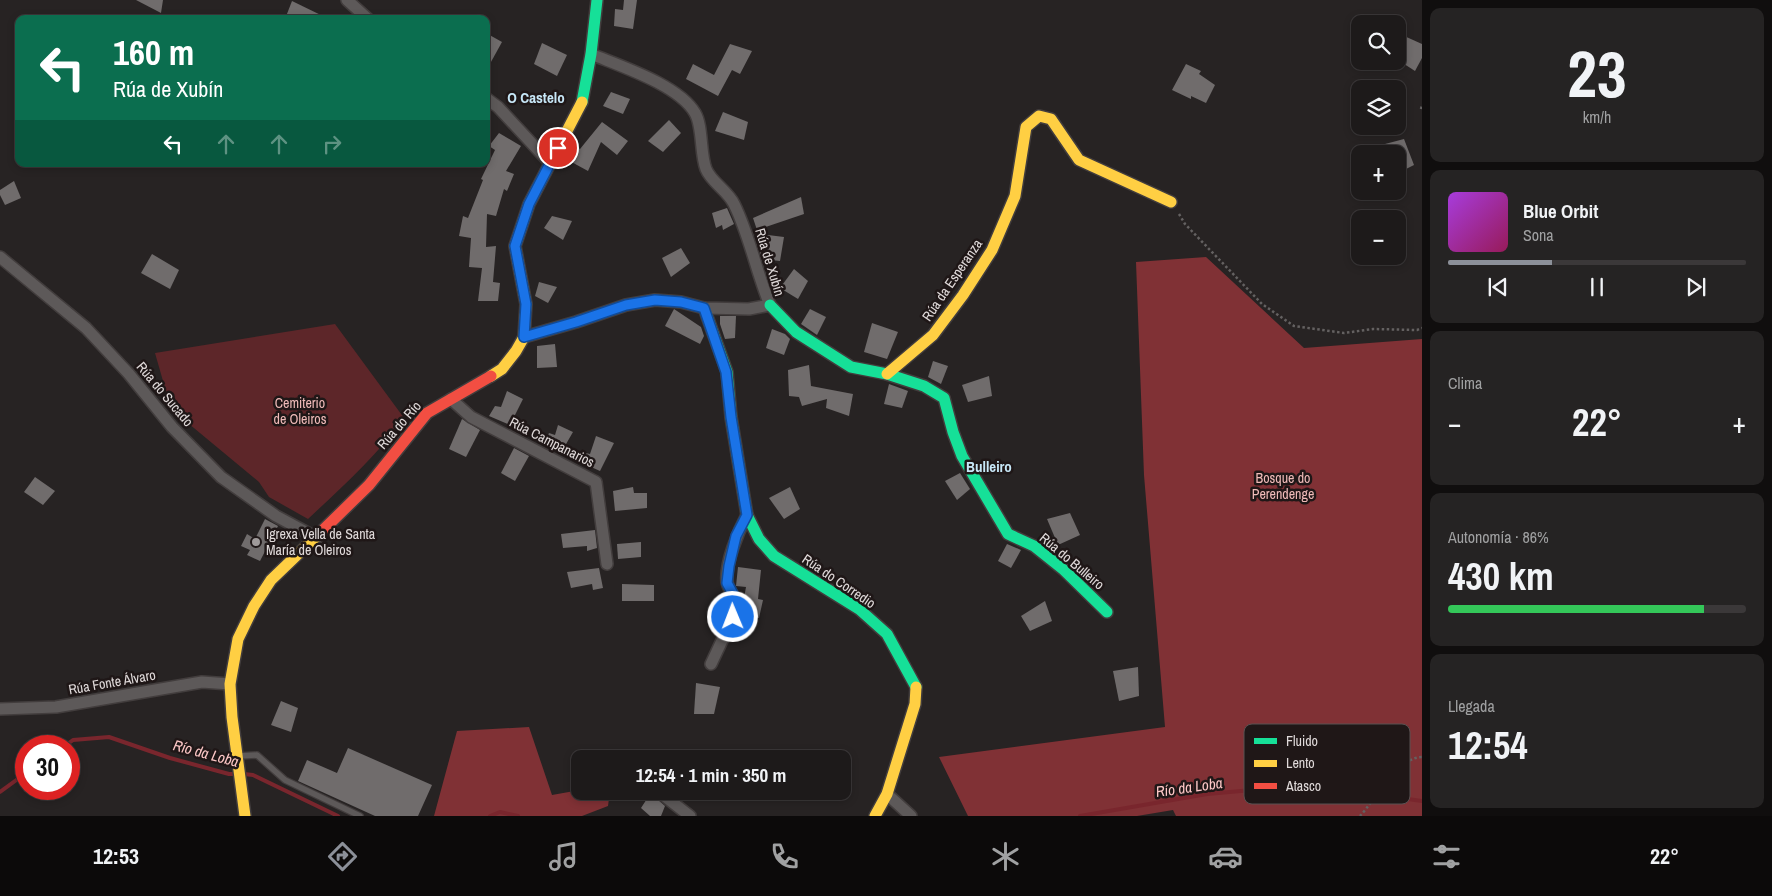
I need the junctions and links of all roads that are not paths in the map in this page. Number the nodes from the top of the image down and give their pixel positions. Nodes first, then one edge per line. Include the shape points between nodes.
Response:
1 (347, 0) edge
2 (597, 0) edge
3 (364, 15) edge
4 (591, 54) junction
5 (490, 101) edge
6 (550, 164) junction
7 (1171, 202) road end
8 (0, 257) edge
9 (770, 305) junction
10 (704, 308) junction
11 (524, 337) junction
12 (887, 374) junction
13 (451, 399) junction
14 (747, 515) junction
15 (317, 538) junction
16 (608, 564) dead end
17 (1107, 612) dead end
18 (711, 664) dead end
19 (230, 684) junction
20 (0, 709) edge
21 (237, 756) junction
22 (887, 794) junction
23 (669, 800) edge
24 (245, 816) edge
25 (360, 816) edge
26 (690, 816) edge
27 (875, 816) edge
28 (911, 816) edge

1 - 3 street
2 - 4 street
4 - 6 street via 582,102
4 - 9 street, Rúa de Xubín via 647,78 683,98 696,114 706,170 734,203
5 - 6 street
6 - 11 street via 529,204 515,246 526,304
7 - 12 street, Rúa da Esperanza via 1079,160 1051,119 1039,116 1026,127 1015,196 992,250 933,335
8 - 15 street, Rúa do Sucado via 86,328 172,427 221,477 276,516
9 - 10 street, Rúa de Xubín via 749,309
9 - 12 street, Rúa do Bulleiro via 796,332 851,367
10 - 11 street, Rúa de Xubín via 655,300 626,305
10 - 14 street, Rúa do Corredio via 726,372
11 - 13 street, Rúa do Río via 502,369
12 - 17 street, Rúa do Bulleiro via 924,386 944,398 965,463 1008,534 1034,546
13 - 15 street, Rúa do Río via 427,413 369,485
13 - 16 street, Rúa Campanarios via 471,417 596,482
14 - 18 street via 736,536 727,583 738,603
14 - 22 street, Rúa do Corredio via 759,539 774,556 859,609 887,634 903,661 916,687 915,704
15 - 19 street, Rúa do Río via 271,580 254,606 238,639
19 - 20 street, Rúa Fonte Álvaro via 202,682 56,707
19 - 21 street, Rúa do Río
21 - 24 street, Rúa do Río
21 - 25 lane via 257,755 284,780
22 - 27 street, Rúa do Corredio
22 - 28 street
23 - 26 street

